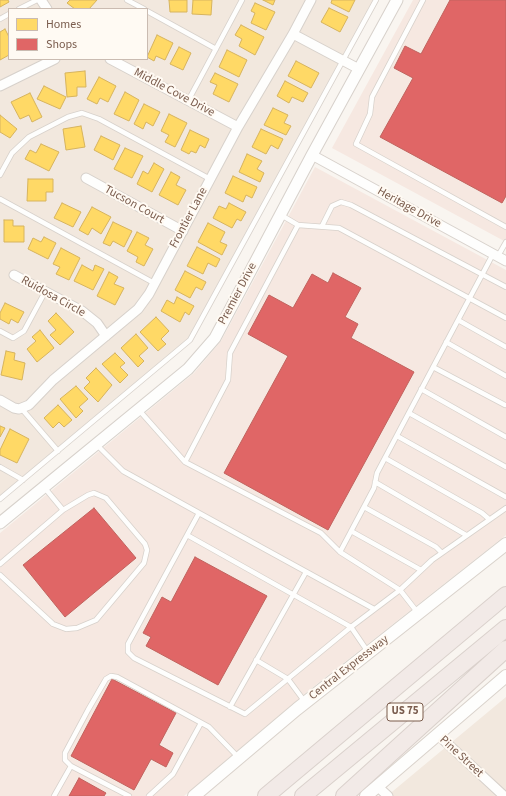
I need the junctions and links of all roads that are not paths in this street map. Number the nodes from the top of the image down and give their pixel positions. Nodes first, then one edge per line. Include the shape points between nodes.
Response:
1 (37, 0) edge
2 (128, 0) edge
3 (242, 0) edge
4 (311, 0) edge
5 (376, 0) edge
6 (397, 0) edge
7 (423, 0) edge
8 (21, 8) edge
9 (142, 8) edge
10 (148, 12) edge
11 (293, 34) junction
12 (216, 49) junction
13 (53, 60) edge
14 (112, 60) edge
15 (343, 61) junction
16 (359, 69) junction
17 (0, 86) edge
18 (188, 101) junction
19 (238, 127) junction
20 (312, 155) junction
21 (0, 175) edge
22 (86, 178) dead end
23 (210, 179) junction
24 (0, 199) edge
25 (280, 214) junction
26 (298, 225) junction
27 (322, 226) junction
28 (506, 227) edge
29 (183, 231) junction
30 (506, 242) edge
31 (499, 257) edge
32 (14, 275) dead end
33 (482, 275) junction
34 (154, 284) junction
35 (506, 287) edge
36 (45, 292) junction
37 (470, 298) junction
38 (506, 318) edge
39 (458, 320) junction
40 (0, 331) edge
41 (106, 336) junction
42 (446, 342) junction
43 (506, 347) edge
44 (433, 366) junction
45 (506, 376) edge
46 (422, 389) junction
47 (0, 400) edge
48 (506, 404) edge
49 (25, 407) junction
50 (138, 409) junction
51 (409, 413) junction
52 (396, 436) junction
53 (506, 437) edge
54 (96, 444) junction
55 (58, 451) junction
56 (385, 458) junction
57 (185, 462) junction
58 (0, 467) edge
59 (506, 467) edge
60 (23, 480) junction
61 (375, 482) junction
62 (44, 487) junction
63 (506, 496) edge
64 (0, 499) edge
65 (364, 507) junction
66 (506, 508) edge
67 (63, 510) junction
68 (199, 513) junction
69 (489, 520) junction
70 (0, 523) edge
71 (351, 531) junction
72 (187, 535) junction
73 (466, 535) junction
74 (506, 544) edge
75 (340, 552) junction
76 (442, 553) junction
77 (0, 564) edge
78 (422, 570) junction
79 (306, 572) junction
80 (0, 576) edge
81 (506, 583) edge
82 (400, 590) junction
83 (293, 594) junction
84 (506, 595) edge
85 (374, 609) junction
86 (418, 613) junction
87 (477, 619) junction
88 (351, 627) junction
89 (506, 628) edge
90 (506, 649) edge
91 (368, 652) junction
92 (256, 660) junction
93 (288, 679) junction
94 (505, 680) edge
95 (305, 702) junction
96 (230, 707) junction
97 (201, 722) junction
98 (437, 734) junction
99 (239, 758) junction
100 (71, 766) junction
101 (377, 786) junction
102 (54, 796) edge
103 (129, 796) edge
104 (149, 796) edge
105 (194, 796) edge
106 (266, 796) edge
107 (303, 796) edge
108 (344, 796) edge
109 (366, 796) edge
110 (388, 796) edge
111 (504, 796) edge

1 - 8 lane
2 - 9 lane
3 - 12 lane
4 - 11 street, Frontier Lane
5 - 15 lane
6 - 16 street, Premier Drive
7 - 28 lane via 372,98 370,114 356,144
10 - 12 lane
11 - 15 street
11 - 19 street, Frontier Lane
12 - 18 lane
13 - 17 street
14 - 18 street, Middle Cove Drive
15 - 16 street
15 - 55 lane via 190,340
16 - 20 street, Premier Drive
18 - 19 street, Middle Cove Drive
19 - 23 street, Frontier Lane
20 - 25 street, Premier Drive
20 - 31 street, Heritage Drive
21 - 23 lane via 12,153 29,137 68,117 82,113 99,119
22 - 29 street, Tucson Court
23 - 29 street, Frontier Lane
24 - 34 lane
25 - 26 lane
25 - 50 street, Premier Drive via 215,338 188,369
26 - 27 lane
26 - 57 lane via 230,353 228,380
27 - 33 lane via 332,206 341,202 351,205
27 - 37 lane via 339,228
29 - 34 street, Frontier Lane
30 - 31 lane
31 - 33 lane
32 - 36 street, Ruidosa Circle
33 - 35 lane
33 - 37 lane
34 - 41 street, Frontier Lane via 138,309
36 - 40 lane via 24,331 13,338
36 - 41 street, Ruidosa Circle via 82,311
37 - 38 lane
37 - 39 lane
39 - 42 lane
39 - 43 lane
41 - 49 street, Frontier Lane
42 - 44 lane
42 - 45 lane
44 - 46 lane
44 - 48 lane
46 - 51 lane
46 - 53 lane
47 - 49 street via 14,408
49 - 55 lane
50 - 54 street, Premier Drive
50 - 57 lane
51 - 52 lane
51 - 59 lane
52 - 56 lane
52 - 63 lane
54 - 62 street, Premier Drive
54 - 68 lane via 123,472
55 - 60 lane
56 - 61 lane
56 - 69 lane via 482,513
57 - 75 lane via 321,533
58 - 60 lane
60 - 64 lane
61 - 65 lane
61 - 73 lane
62 - 67 lane
62 - 70 street, Premier Drive
65 - 71 lane
65 - 76 lane via 436,546
66 - 69 lane
67 - 77 lane
67 - 80 lane via 88,495 100,494 145,544 147,550 144,562 96,620 77,628 66,629 54,624
68 - 72 lane
68 - 79 lane
69 - 73 lane
71 - 75 lane
71 - 78 lane
72 - 83 lane
72 - 96 lane via 133,634 128,644 128,652 134,658
73 - 76 lane
74 - 86 main road, Central Expressway
75 - 82 lane
76 - 78 lane
78 - 82 lane
79 - 83 lane
79 - 85 lane
81 - 87 highway
82 - 85 lane
82 - 86 lane
83 - 88 lane
83 - 92 lane
84 - 87 highway, US 75
85 - 88 lane
86 - 91 main road, Central Expressway
87 - 106 highway, US 75
88 - 91 lane
88 - 93 lane
89 - 107 highway, US 75
90 - 108 highway
91 - 95 main road, Central Expressway
92 - 93 lane
92 - 96 lane
93 - 95 lane
93 - 96 lane via 248,713 242,714
94 - 98 main road
95 - 99 main road, Central Expressway
97 - 99 lane via 215,732
97 - 100 lane via 111,676 106,679 65,753 65,760
97 - 104 lane via 173,774
98 - 101 main road
98 - 111 street, Pine Street
99 - 105 main road, Central Expressway
100 - 102 lane
100 - 103 lane
101 - 109 main road
101 - 110 street

